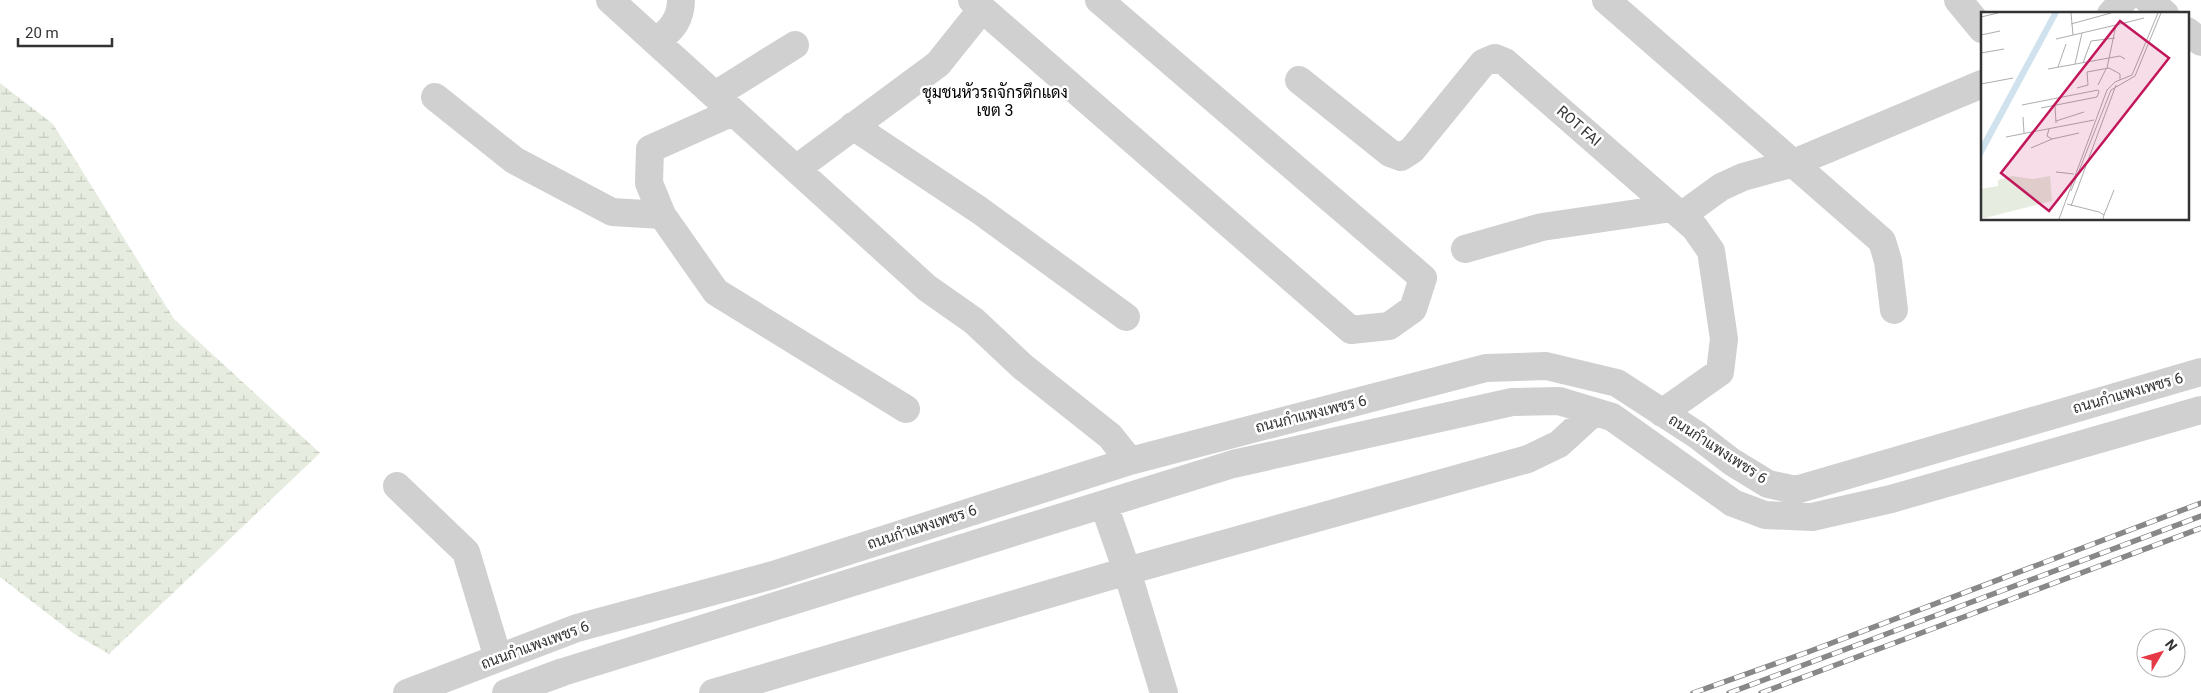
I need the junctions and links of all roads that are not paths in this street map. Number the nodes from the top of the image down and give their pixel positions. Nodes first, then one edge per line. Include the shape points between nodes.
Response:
1 (610, 0) edge
2 (681, 0) edge
3 (1099, 0) edge
4 (1606, 0) edge
5 (1958, 0) edge
6 (2124, 0) edge
7 (2148, 0) edge
8 (977, 4) edge
9 (2113, 12) edge
10 (2163, 12) edge
11 (1981, 28) edge
12 (2188, 33) edge
13 (654, 41) junction
14 (2201, 42) edge
15 (795, 45) dead end
16 (1299, 80) dead end
17 (1981, 84) edge
18 (435, 97) dead end
19 (724, 103) junction
20 (853, 126) junction
21 (1794, 163) junction
22 (796, 168) junction
23 (1676, 212) junction
24 (662, 215) junction
25 (1465, 249) dead end
26 (1894, 310) dead end
27 (1126, 316) dead end
28 (2201, 372) edge
29 (906, 409) dead end
30 (2201, 410) edge
31 (1594, 412) junction
32 (1662, 413) junction
33 (1130, 461) junction
34 (397, 486) dead end
35 (1104, 505) junction
36 (1127, 571) junction
37 (498, 658) junction
38 (509, 692) edge
39 (407, 693) edge
40 (714, 693) edge
41 (1164, 693) edge

1 - 13 street
2 - 13 street via 681,13 666,35
3 - 8 street via 1423,278 1413,308 1389,326 1350,330
4 - 21 street
5 - 11 street
6 - 9 street
7 - 10 street
8 - 20 street via 938,64
12 - 14 street
13 - 19 street
15 - 19 street
16 - 23 street, ROT FAI via 1390,153 1401,157 1412,150 1483,63 1495,58 1505,62
17 - 21 street
18 - 24 street via 514,160 612,212
19 - 22 street
19 - 24 street via 650,149 649,183
20 - 22 street
20 - 27 street via 979,210
21 - 23 street via 1743,177
21 - 26 street via 1882,241 1888,260
22 - 33 street via 927,288 974,321 1023,367 1110,436
23 - 25 street via 1542,227
23 - 32 street, ROT FAI via 1695,228 1711,251 1724,339 1720,372
24 - 29 street via 716,292
28 - 32 street, ถนนกำแพงเพชร 6 via 1796,490 1768,484
30 - 31 street, ถนนกำแพงเพชร 6 via 1891,499 1812,517 1766,515 1733,503 1612,417
31 - 35 street, ถนนกำแพงเพชร 6 via 1558,400 1512,402 1233,464
31 - 36 street via 1559,444 1528,459
32 - 33 street, ถนนกำแพงเพชร 6 via 1617,383 1546,366 1486,368
33 - 37 street, ถนนกำแพงเพชร 6 via 773,575 577,628
34 - 37 street via 466,552
35 - 36 street
35 - 38 street, ถนนกำแพงเพชร 6 via 573,669
36 - 40 street
36 - 41 street
37 - 39 street, ถนนกำแพงเพชร 6

